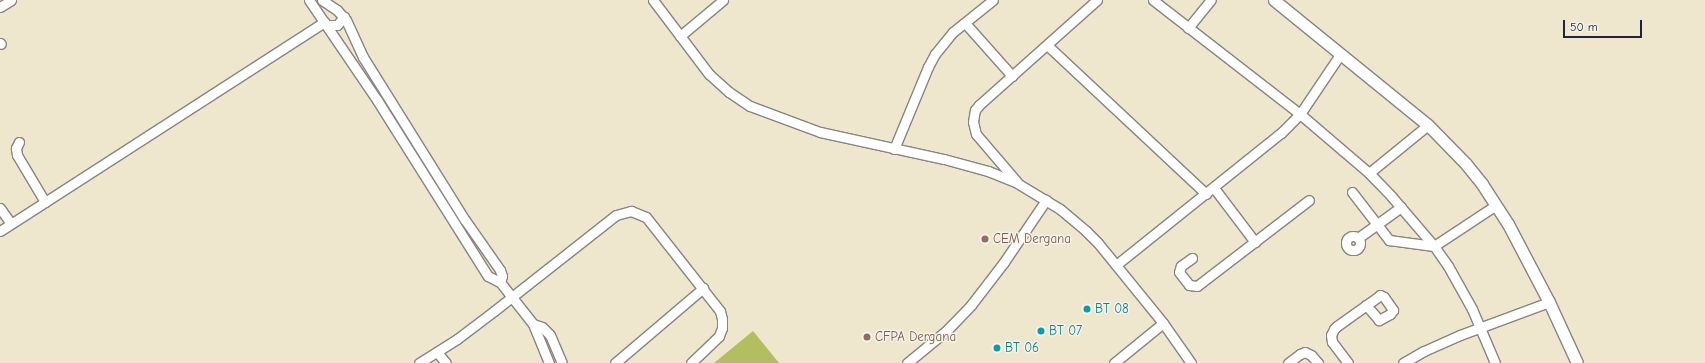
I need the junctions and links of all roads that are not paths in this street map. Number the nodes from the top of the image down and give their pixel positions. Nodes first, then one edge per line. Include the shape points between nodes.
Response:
1 (11, 0) edge
2 (309, 0) edge
3 (322, 0) edge
4 (653, 0) edge
5 (723, 0) edge
6 (993, 0) edge
7 (1098, 0) edge
8 (1153, 0) edge
9 (1212, 0) edge
10 (1274, 0) edge
11 (331, 6) junction
12 (0, 7) edge
13 (344, 17) junction
14 (324, 21) junction
15 (965, 23) junction
16 (1188, 28) junction
17 (680, 36) junction
18 (1047, 45) junction
19 (1341, 53) junction
20 (1012, 76) junction
21 (1300, 114) junction
22 (1428, 125) junction
23 (19, 142) dead end
24 (894, 149) junction
25 (1369, 173) junction
26 (1017, 183) junction
27 (1214, 188) junction
28 (1352, 192) dead end
29 (1206, 194) junction
30 (1046, 200) junction
31 (1309, 200) dead end
32 (45, 202) junction
33 (1496, 204) junction
34 (1401, 207) junction
35 (0, 208) edge
36 (11, 224) junction
37 (1376, 225) junction
38 (0, 231) edge
39 (1358, 238) dead end
40 (1256, 242) junction
41 (1434, 246) junction
42 (1192, 258) dead end
43 (1116, 265) junction
44 (500, 282) junction
45 (703, 288) junction
46 (511, 298) junction
47 (1549, 302) junction
48 (1366, 305) dead end
49 (1163, 323) junction
50 (533, 324) junction
51 (1480, 327) junction
52 (437, 352) junction
53 (912, 362) edge
54 (419, 363) edge
55 (446, 363) edge
56 (549, 363) edge
57 (562, 363) edge
58 (615, 363) edge
59 (691, 363) edge
60 (1114, 363) edge
61 (1191, 363) edge
62 (1288, 363) edge
63 (1318, 363) edge
64 (1348, 363) edge
65 (1403, 363) edge
66 (1495, 363) edge
67 (1577, 363) edge

1 - 12 street
2 - 14 street
3 - 11 street
4 - 17 street
5 - 17 street
6 - 15 street
7 - 18 street
8 - 16 street
9 - 16 street
10 - 19 street
11 - 13 street
11 - 14 street via 324,9
13 - 14 street via 337,25
13 - 44 street via 359,51 465,220 500,270
14 - 32 street
14 - 44 street via 487,273
15 - 20 street
15 - 24 street via 944,43 928,67
16 - 21 street
17 - 24 street via 719,84 750,106 813,130
18 - 20 street
18 - 29 street
19 - 21 street
19 - 22 street
20 - 26 street via 978,105 973,122 976,134
21 - 25 street
21 - 27 street via 1281,133
22 - 25 street
22 - 33 street via 1466,164
23 - 32 street via 16,148 17,155
24 - 26 street via 966,165
25 - 34 street
26 - 30 street
27 - 29 street
27 - 40 street
28 - 37 street
29 - 43 street
30 - 43 street via 1086,231
30 - 53 street via 971,305
31 - 40 street
32 - 36 street
33 - 41 street
33 - 47 street
34 - 37 street
34 - 41 street
35 - 36 street
36 - 38 street
37 - 39 street
37 - 41 street via 1393,241
40 - 42 street via 1197,286 1189,285 1179,272 1181,266
41 - 51 street via 1462,289
43 - 49 street
44 - 46 street
45 - 46 street via 646,218 631,211 616,215
45 - 58 street
45 - 59 street via 720,310 722,328 713,342
46 - 50 street
46 - 52 street
47 - 51 street
47 - 67 street
48 - 64 street via 1332,332 1332,342
49 - 60 street
49 - 61 street
50 - 56 street
50 - 57 street via 542,327 550,335
51 - 65 street via 1442,342
51 - 66 street
52 - 54 street
52 - 55 street
62 - 63 street via 1305,352

